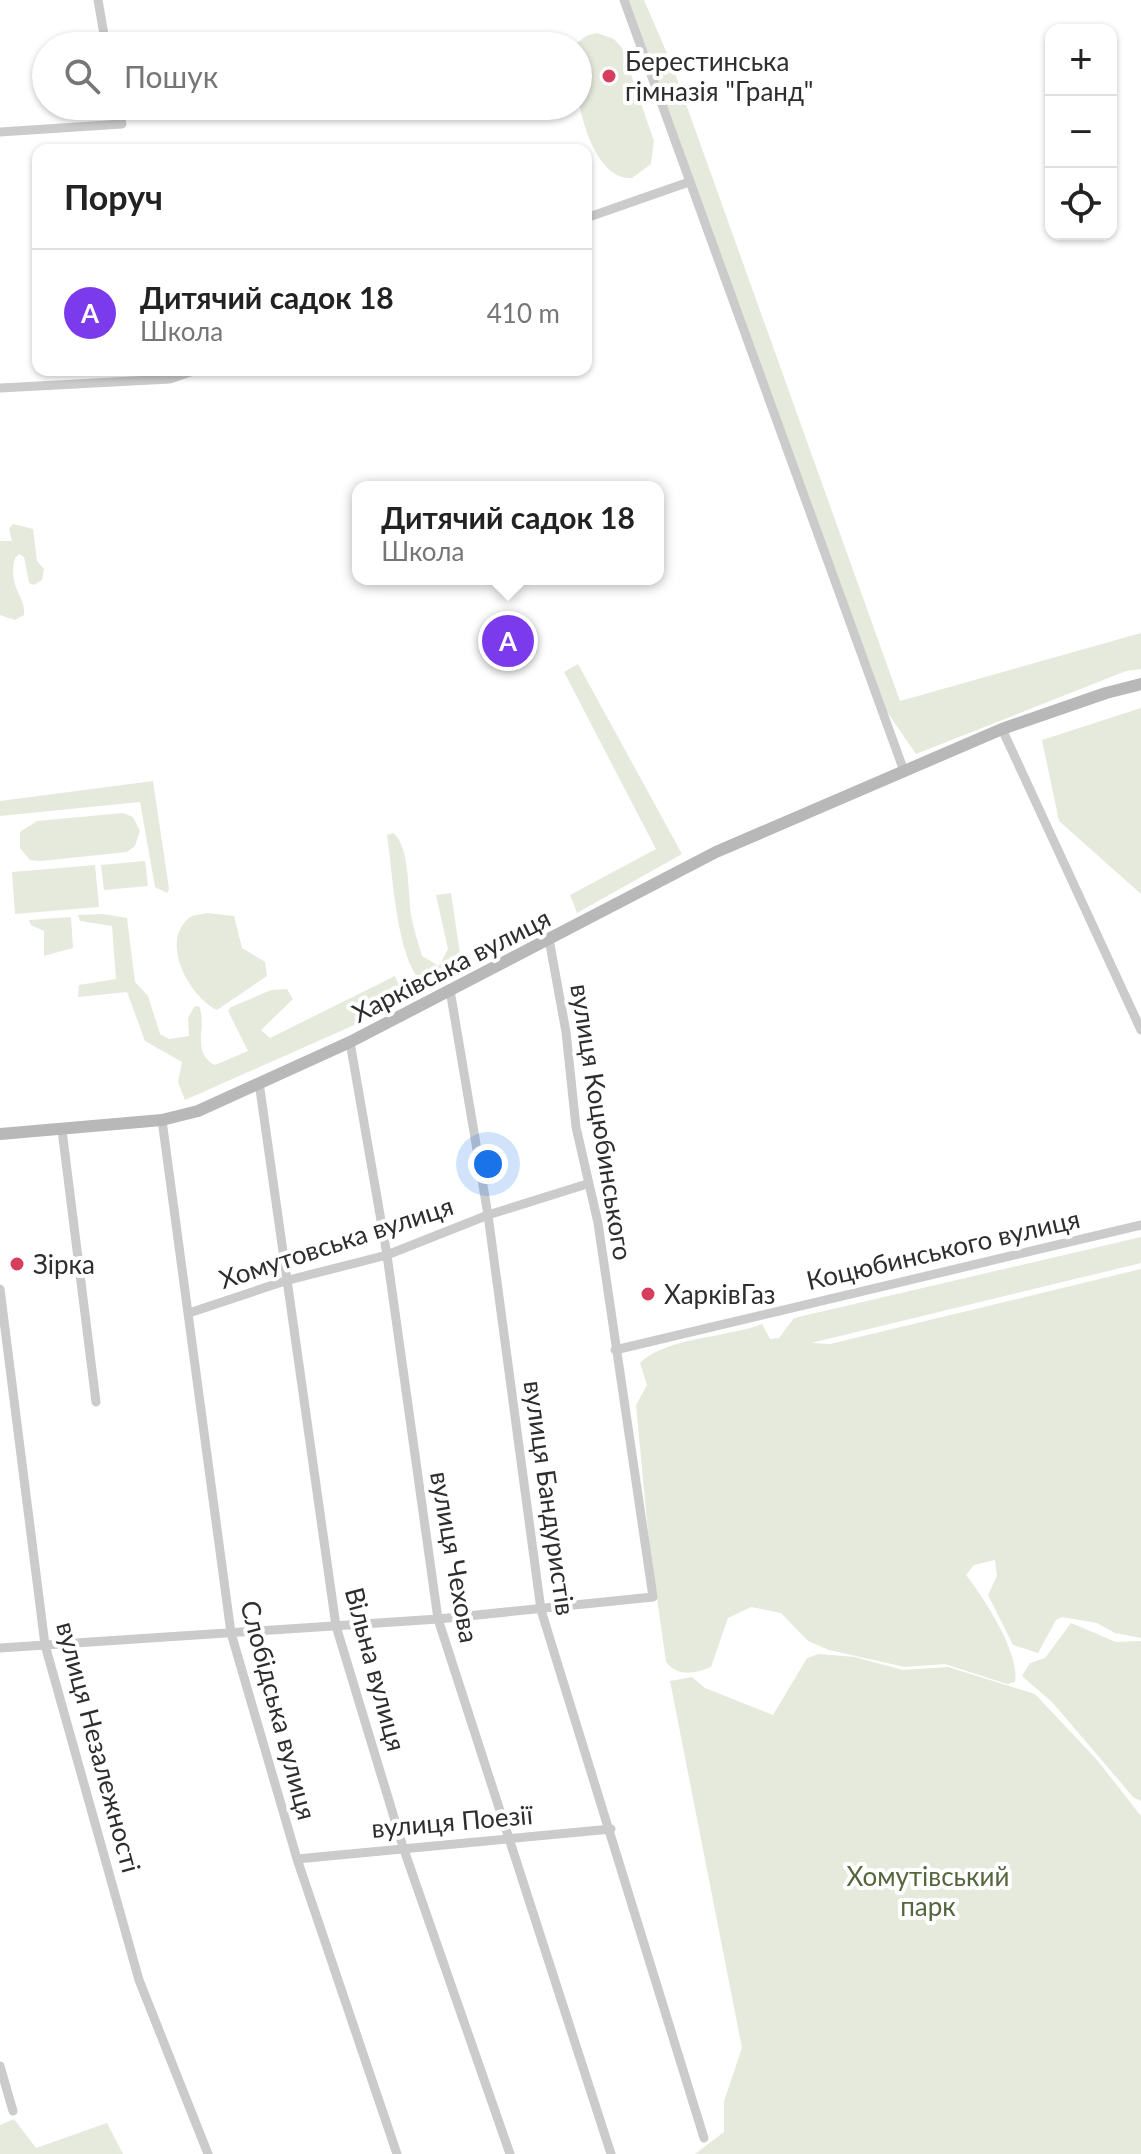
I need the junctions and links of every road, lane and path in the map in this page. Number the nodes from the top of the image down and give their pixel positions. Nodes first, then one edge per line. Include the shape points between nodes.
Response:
1 (98, 0) edge
2 (624, 0) edge
3 (104, 32) edge
4 (121, 120) edge
5 (0, 132) edge
6 (689, 182) junction
7 (592, 216) edge
8 (179, 376) edge
9 (0, 388) edge
10 (1141, 684) edge
11 (1002, 729) junction
12 (904, 771) junction
13 (549, 939) junction
14 (450, 990) junction
15 (1141, 1030) edge
16 (350, 1042) junction
17 (259, 1082) junction
18 (162, 1120) junction
19 (62, 1130) junction
20 (0, 1134) edge
21 (587, 1184) junction
22 (488, 1215) junction
23 (1141, 1225) edge
24 (387, 1255) junction
25 (285, 1281) junction
26 (0, 1289) edge
27 (189, 1313) junction
28 (3, 1328) edge
29 (615, 1350) junction
30 (96, 1402) dead end
31 (541, 1610) junction
32 (438, 1619) junction
33 (336, 1626) junction
34 (231, 1633) junction
35 (45, 1645) junction
36 (0, 1648) edge
37 (611, 1829) junction
38 (506, 1837) junction
39 (403, 1847) junction
40 (297, 1859) junction
41 (0, 2066) edge
42 (13, 2111) dead end
43 (704, 2138) dead end
44 (208, 2154) edge
45 (397, 2154) edge
46 (510, 2154) edge
47 (611, 2154) edge

1 - 3 street
2 - 6 street
4 - 5 street via 122,124
6 - 7 street
6 - 12 street
8 - 9 street
10 - 11 street, Харківська вулиця
11 - 12 street, Харківська вулиця
11 - 15 street
12 - 13 street, Харківська вулиця via 716,852
13 - 14 street, Харківська вулиця
13 - 21 street, вулиця Коцюбинського
14 - 16 street, Харківська вулиця
14 - 22 street, вулиця Бандуристів
16 - 17 street, Харківська вулиця
16 - 24 street, вулиця Чехова
17 - 18 street, Харківська вулиця via 198,1111
17 - 25 street, Вільна вулиця
18 - 19 street, Харківська вулиця
18 - 27 street, Слобідська вулиця
19 - 20 street, Харківська вулиця
19 - 30 street
21 - 22 street, Хомутовська вулиця
21 - 29 street, вулиця Коцюбинського via 598,1223
22 - 24 street, Хомутовська вулиця
22 - 31 street, вулиця Бандуристів
23 - 29 street, Коцюбинського вулиця
24 - 25 street, Хомутовська вулиця
24 - 32 street, вулиця Чехова
25 - 27 street, Хомутовська вулиця
25 - 33 street, Вільна вулиця
26 - 28 street, вулиця Незалежності
27 - 34 street, Слобідська вулиця
28 - 35 street, вулиця Незалежності
29 - 31 street, вулиця Коцюбинського via 653,1597
31 - 32 street
31 - 37 street, вулиця Бандуристів
32 - 33 street
32 - 38 street, вулиця Чехова
33 - 34 street
33 - 39 street, Вільна вулиця
34 - 35 street
34 - 40 street, Слобідська вулиця
35 - 36 street
35 - 44 street, вулиця Незалежності via 139,1980
37 - 38 street, вулиця Поезії
37 - 43 street, вулиця Бандуристів
38 - 39 street, вулиця Поезії
38 - 47 street, вулиця Чехова
39 - 40 street, вулиця Поезії
39 - 46 street, Вільна вулиця
40 - 45 street, Слобідська вулиця
41 - 42 street

